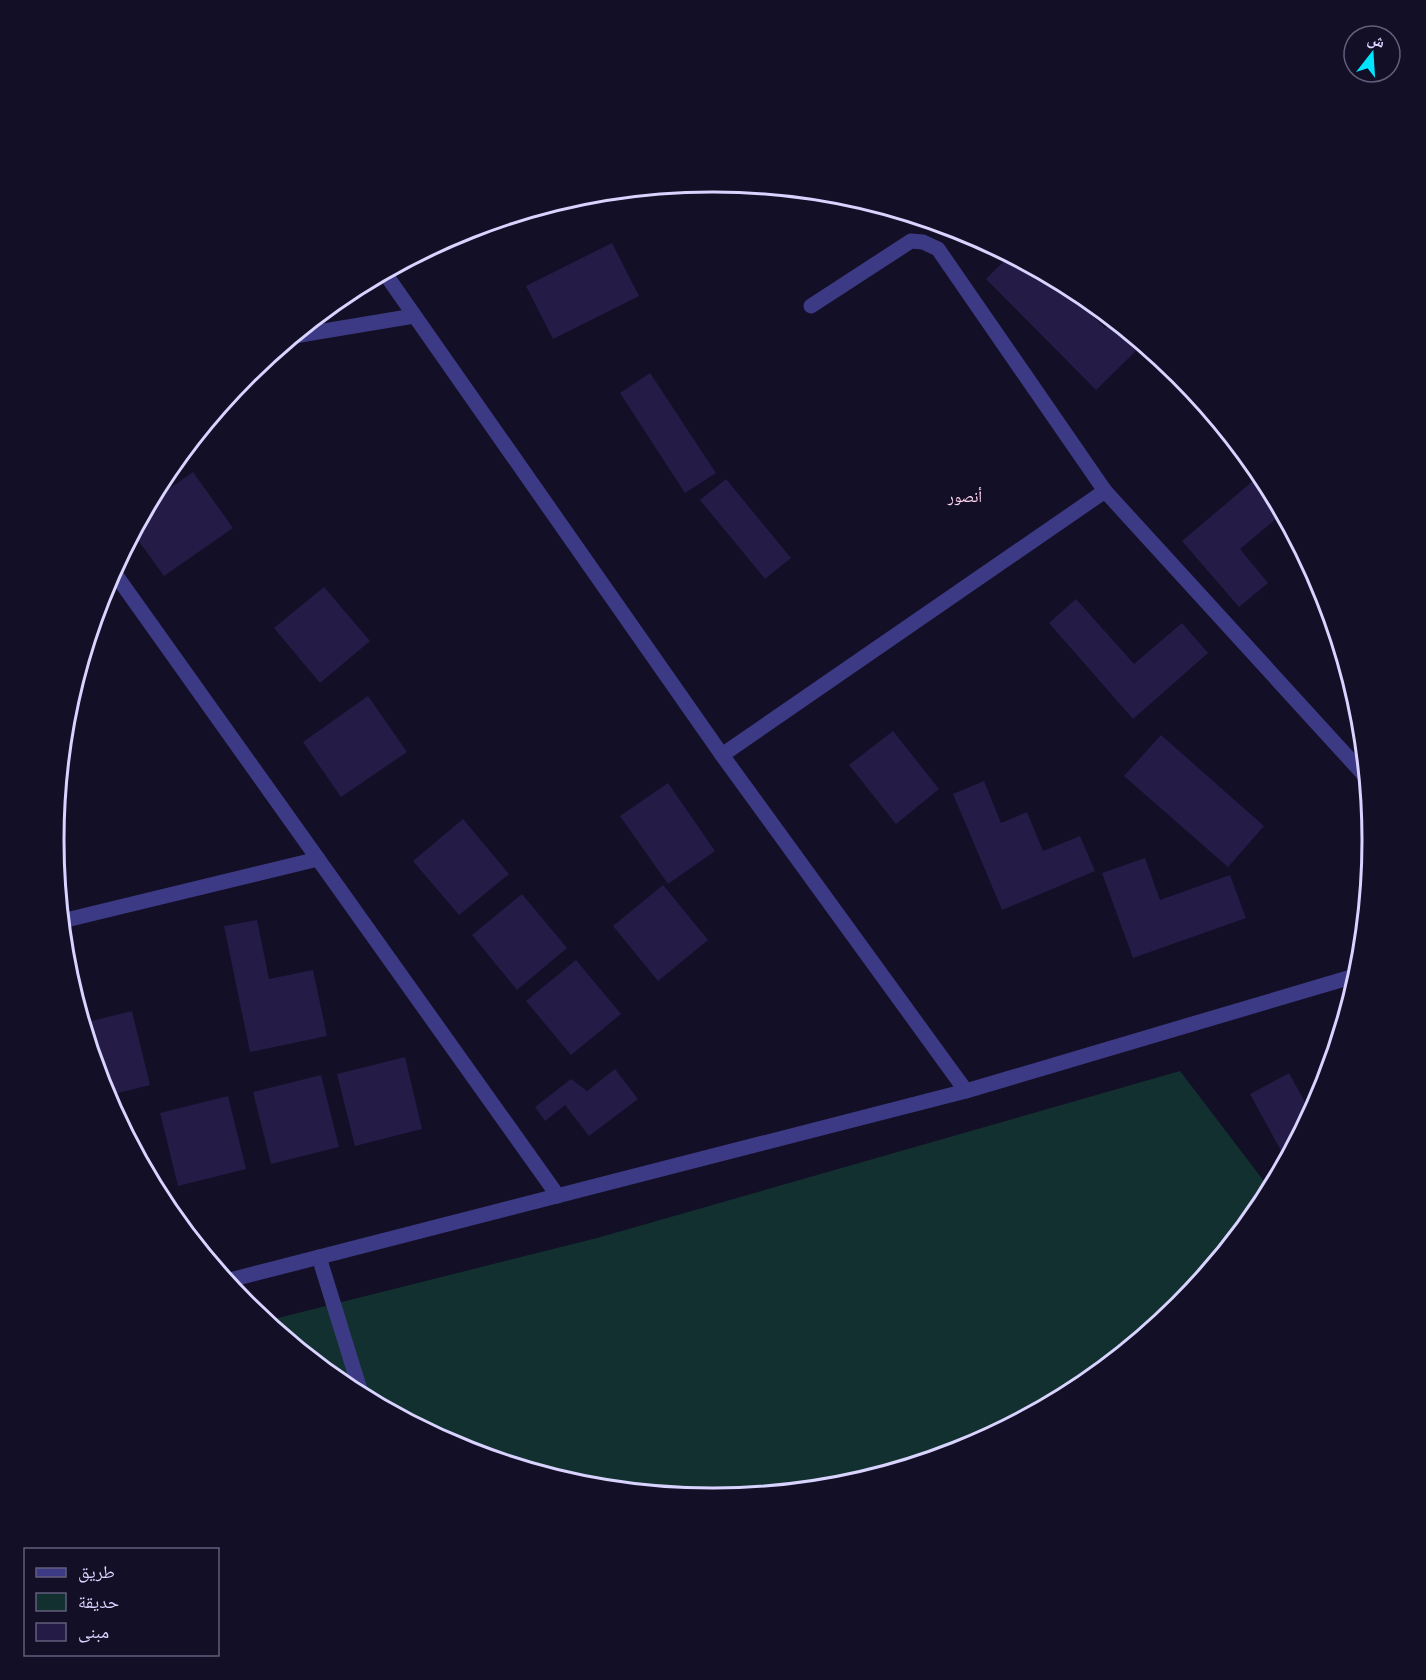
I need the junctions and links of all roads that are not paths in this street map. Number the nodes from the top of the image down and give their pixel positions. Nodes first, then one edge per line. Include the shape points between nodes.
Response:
1 (388, 278) edge
2 (811, 306) dead end
3 (414, 316) junction
4 (308, 334) edge
5 (1105, 491) junction
6 (119, 580) edge
7 (722, 756) junction
8 (1357, 767) edge
9 (318, 859) junction
10 (69, 919) edge
11 (1346, 978) edge
12 (966, 1091) junction
13 (558, 1196) junction
14 (319, 1257) junction
15 (235, 1279) edge
16 (358, 1382) edge

1 - 3 street
2 - 5 street via 910,241 938,249
3 - 4 street
3 - 7 street
5 - 7 street
5 - 8 street
6 - 9 street
7 - 12 street
9 - 10 street
9 - 13 street
11 - 12 street
12 - 13 street
13 - 14 street
14 - 15 street
14 - 16 street

